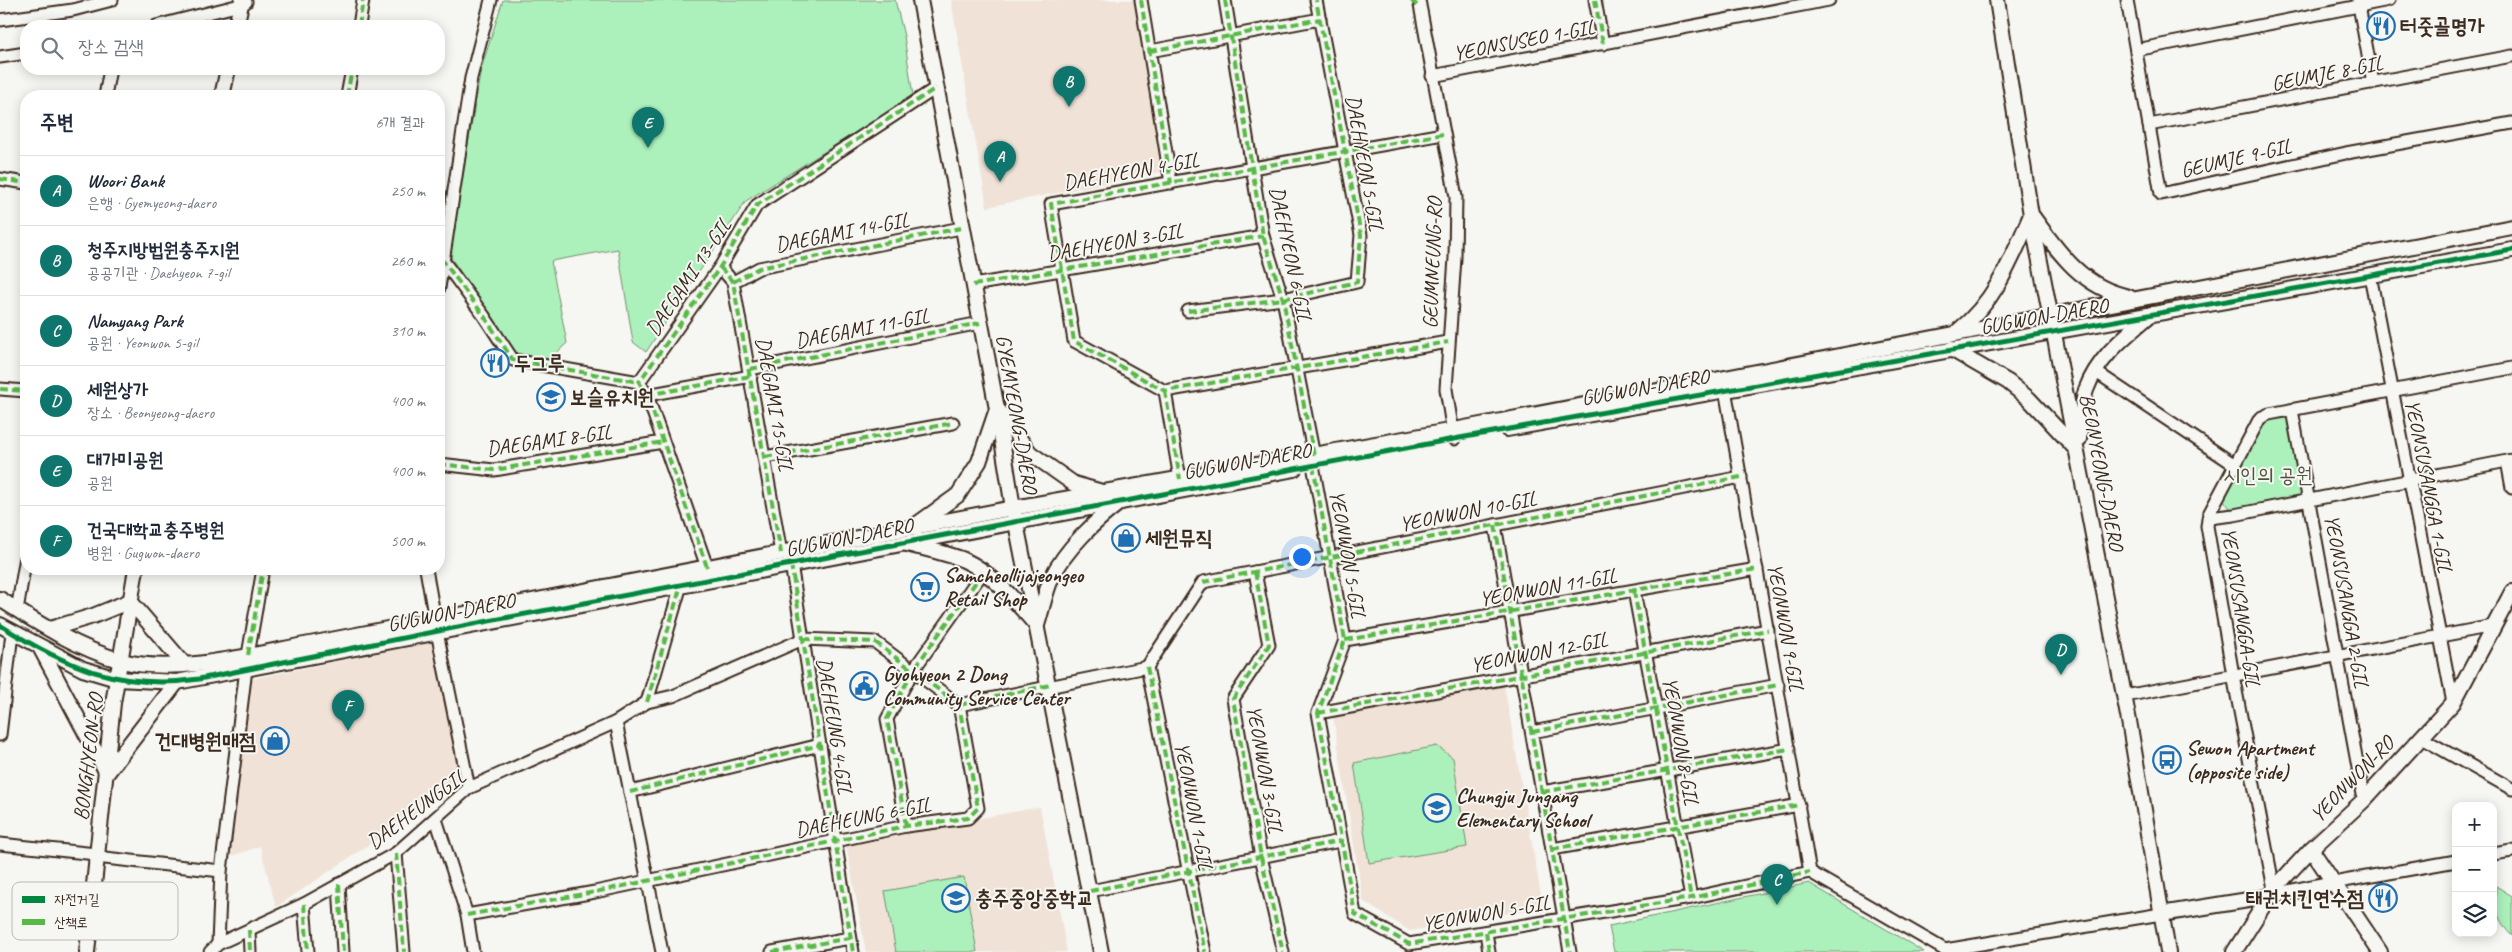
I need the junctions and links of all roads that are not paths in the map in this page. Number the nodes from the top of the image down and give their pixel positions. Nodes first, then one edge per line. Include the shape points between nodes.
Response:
1 (112, 0) edge
2 (363, 0) edge
3 (491, 0) edge
4 (920, 0) edge
5 (1141, 0) edge
6 (1225, 0) edge
7 (1316, 0) edge
8 (1411, 0) edge
9 (1595, 0) edge
10 (1829, 0) edge
11 (1997, 0) edge
12 (2127, 0) edge
13 (2389, 0) edge
14 (243, 2) edge
15 (2358, 2) edge
16 (1420, 4) edge
17 (1320, 18) junction
18 (0, 20) edge
19 (178, 20) edge
20 (238, 20) edge
21 (360, 20) edge
22 (1230, 34) junction
23 (1603, 44) junction
24 (2136, 50) junction
25 (1150, 51) junction
26 (20, 54) edge
27 (2512, 56) edge
28 (0, 57) edge
29 (109, 75) edge
30 (227, 75) edge
31 (351, 75) edge
32 (1432, 76) junction
33 (2372, 83) junction
34 (936, 88) junction
35 (106, 90) edge
36 (223, 90) edge
37 (349, 90) edge
38 (2512, 123) edge
39 (2149, 125) junction
40 (1443, 134) junction
41 (1344, 152) junction
42 (1254, 168) junction
43 (0, 181) edge
44 (20, 183) edge
45 (1171, 183) junction
46 (2031, 215) junction
47 (2512, 227) edge
48 (961, 228) junction
49 (1263, 236) junction
50 (445, 237) edge
51 (2512, 250) edge
52 (445, 266) edge
53 (720, 267) junction
54 (1061, 270) junction
55 (2370, 275) junction
56 (734, 282) junction
57 (973, 284) junction
58 (2137, 298) junction
59 (1283, 299) junction
60 (1188, 311) dead end
61 (2151, 314) junction
62 (2051, 315) junction
63 (980, 323) junction
64 (2054, 331) junction
65 (1956, 333) junction
66 (1448, 342) junction
67 (1951, 349) junction
68 (2512, 368) edge
69 (1296, 370) junction
70 (2096, 372) junction
71 (751, 373) junction
72 (639, 382) junction
73 (0, 388) edge
74 (1725, 389) junction
75 (20, 390) edge
76 (1165, 391) junction
77 (2392, 391) junction
78 (647, 395) junction
79 (997, 409) junction
80 (2292, 410) junction
81 (953, 422) dead end
82 (1453, 434) junction
83 (663, 442) junction
84 (2077, 450) junction
85 (765, 457) junction
86 (1314, 460) junction
87 (2510, 460) edge
88 (445, 465) edge
89 (2235, 465) junction
90 (1741, 477) junction
91 (1180, 479) junction
92 (2409, 481) junction
93 (2512, 488) edge
94 (1105, 493) junction
95 (1122, 500) junction
96 (2310, 500) junction
97 (1014, 515) junction
98 (2208, 518) junction
99 (1495, 525) junction
100 (911, 528) junction
101 (904, 543) junction
102 (781, 554) junction
103 (1330, 557) junction
104 (791, 564) junction
105 (707, 567) junction
106 (1757, 569) junction
107 (983, 572) junction
108 (1255, 572) junction
109 (23, 575) edge
110 (135, 575) edge
111 (262, 575) edge
112 (427, 575) edge
113 (681, 585) junction
114 (1634, 591) junction
115 (2512, 592) edge
116 (0, 599) edge
117 (130, 601) junction
118 (17, 610) junction
119 (1511, 612) junction
120 (0, 625) edge
121 (436, 626) junction
122 (1037, 626) junction
123 (2492, 626) junction
124 (50, 629) junction
125 (1768, 630) junction
126 (12, 633) junction
127 (2440, 635) junction
128 (803, 639) junction
129 (1345, 640) junction
130 (41, 648) junction
131 (1646, 651) junction
132 (2337, 656) junction
133 (122, 661) junction
134 (247, 662) junction
135 (184, 664) junction
136 (1147, 667) junction
137 (914, 669) junction
138 (1522, 674) junction
139 (2233, 675) junction
140 (117, 679) junction
141 (177, 682) junction
142 (1778, 685) junction
143 (1050, 686) junction
144 (2124, 696) junction
145 (647, 702) junction
146 (2453, 703) junction
147 (959, 705) junction
148 (1656, 708) junction
149 (1318, 713) junction
150 (616, 722) junction
151 (1532, 732) junction
152 (0, 735) edge
153 (2420, 737) junction
154 (820, 745) junction
155 (1789, 749) junction
156 (1668, 770) junction
157 (107, 772) junction
158 (469, 788) junction
159 (2512, 789) edge
160 (630, 792) junction
161 (1542, 792) junction
162 (2364, 800) junction
163 (1798, 805) junction
164 (436, 819) junction
165 (906, 826) junction
166 (1678, 827) junction
167 (835, 840) junction
168 (1340, 840) junction
169 (0, 844) edge
170 (1552, 849) junction
171 (2311, 849) junction
172 (2512, 851) edge
173 (396, 853) junction
174 (2497, 853) edge
175 (96, 856) junction
176 (1261, 857) junction
177 (2452, 862) edge
178 (221, 871) junction
179 (1188, 872) junction
180 (1810, 872) junction
181 (648, 880) junction
182 (94, 882) edge
183 (2333, 882) junction
184 (339, 884) junction
185 (1090, 892) junction
186 (2271, 893) junction
187 (1691, 898) junction
188 (304, 904) junction
189 (2161, 914) junction
190 (467, 915) junction
191 (1565, 918) junction
192 (249, 930) junction
193 (1486, 932) junction
194 (850, 938) junction
195 (215, 949) edge
196 (1945, 951) edge
197 (250, 952) edge
198 (308, 952) edge
199 (343, 952) edge
200 (404, 952) edge
201 (474, 952) edge
202 (662, 952) edge
203 (772, 952) edge
204 (852, 952) edge
205 (1101, 952) edge
206 (1205, 952) edge
207 (1283, 952) edge
208 (1489, 952) edge
209 (1570, 952) edge
210 (2168, 952) edge
211 (2234, 952) edge
212 (2380, 952) edge

1 - 18 street via 73,10
2 - 21 street
3 - 50 street via 471,78
4 - 34 street, GYEMYEONG-DAERO
5 - 25 street
6 - 22 street, DAEHYEON 6-GIL
7 - 17 street, DAEHYEON 5-GIL
8 - 16 street
9 - 23 street
10 - 23 street, YEONSUSEO 1-GIL
11 - 46 street, BEONYEONG-DAERO
12 - 24 street, GEUMJE 9-GIL
13 - 15 street
14 - 19 street
14 - 20 street
15 - 24 street
15 - 33 street
16 - 32 street, GEUMNEUNG-RO
17 - 22 street
17 - 41 street, DAEHYEON 5-GIL
22 - 25 street
22 - 42 street, DAEHYEON 6-GIL
23 - 32 street, YEONSUSEO 1-GIL
24 - 39 street, GEUMJE 9-GIL
25 - 45 street
26 - 28 street
27 - 33 street, GEUMJE 8-GIL
29 - 35 street
30 - 36 street
31 - 37 street
32 - 40 street, GEUMNEUNG-RO
33 - 39 street, GEUMJE 8-GIL
34 - 48 street, GYEMYEONG-DAERO
34 - 53 street, DAEGAMI 13-GIL via 757,205
38 - 39 street, GEUMJE 9-GIL via 2346,153 2161,194
40 - 41 street, DAEHYEON 4-GIL
40 - 66 street, GEUMNEUNG-RO via 1456,197
41 - 42 street, DAEHYEON 4-GIL
41 - 59 street, DAEHYEON 5-GIL via 1361,235 1357,282
42 - 45 street, DAEHYEON 4-GIL
42 - 49 street, DAEHYEON 6-GIL
43 - 44 street
45 - 54 street, DAEHYEON 4-GIL via 1051,204
46 - 58 street via 2066,262 2086,279 2112,293
46 - 62 street, BEONYEONG-DAERO
46 - 65 street via 1991,298
47 - 58 street, GUGWON-DAERO
48 - 56 street, DAEGAMI 14-GIL via 759,268
48 - 57 street, GYEMYEONG-DAERO
49 - 54 street, DAEHYEON 3-GIL
49 - 59 street, DAEHYEON 6-GIL
51 - 55 street, GUGWON-DAERO
52 - 72 street via 513,360
53 - 56 street
53 - 72 street, DAEGAMI 13-GIL
54 - 57 street, DAEHYEON 3-GIL
54 - 76 street, DAEHYEON 4-GIL via 1074,341
55 - 61 street, GUGWON-DAERO
55 - 77 street, YEONSUSANGGA 1-GIL
56 - 71 street, DAEGAMI 15-GIL
57 - 63 street, GYEMYEONG-DAERO
58 - 62 street, GUGWON-DAERO
59 - 60 street, DAEHYEON 5-GIL
59 - 69 street, DAEHYEON 6-GIL
61 - 64 street, GUGWON-DAERO
61 - 70 street via 2117,344
62 - 64 street, BEONYEONG-DAERO
62 - 65 street, GUGWON-DAERO
63 - 71 street, DAEGAMI 11-GIL
63 - 79 street, GYEMYEONG-DAERO
64 - 67 street, GUGWON-DAERO
64 - 84 street, BEONYEONG-DAERO
65 - 82 street, GUGWON-DAERO
66 - 69 street
66 - 82 street, GEUMNEUNG-RO via 1446,389
67 - 74 street, GUGWON-DAERO
67 - 84 street via 2008,382 2029,399
68 - 77 street, YEONSUSANGGA-GIL
69 - 76 street
69 - 86 street, DAEHYEON 6-GIL
70 - 84 street via 2086,390
70 - 89 street
71 - 78 street, DAEGAMI 11-GIL
71 - 85 street, DAEGAMI 15-GIL
72 - 78 street
73 - 75 street
74 - 82 street, GUGWON-DAERO
74 - 90 street, YEONWON 9-GIL
76 - 91 street
77 - 80 street, YEONSUSANGGA-GIL
77 - 92 street, YEONSUSANGGA 1-GIL
78 - 83 street
79 - 94 street via 1030,453 1074,484
79 - 97 street, GYEMYEONG-DAERO
79 - 100 street via 979,462 958,495
80 - 89 street, YEONSUSANGGA-GIL via 2260,418
80 - 96 street, YEONSUSANGGA 2-GIL
81 - 85 street
82 - 86 street, GUGWON-DAERO
83 - 88 street, DAEGAMI 8-GIL via 494,470
83 - 105 street
84 - 144 street, BEONYEONG-DAERO
85 - 102 street, DAEGAMI 15-GIL
86 - 91 street, GUGWON-DAERO
86 - 95 street, GUGWON-DAERO
86 - 103 street, YEONWON 5-GIL
87 - 92 street
87 - 93 street
89 - 98 street, YEONSUSANGGA-GIL
90 - 99 street, YEONWON 10-GIL
90 - 106 street, YEONWON 9-GIL
91 - 94 street, GUGWON-DAERO
92 - 96 street
92 - 127 street, YEONSUSANGGA 1-GIL
94 - 97 street, GUGWON-DAERO
95 - 97 street, GUGWON-DAERO
95 - 122 street via 1083,534 1052,577
96 - 98 street via 2234,516
96 - 132 street, YEONSUSANGGA 2-GIL
97 - 100 street, GUGWON-DAERO
97 - 101 street, GUGWON-DAERO
97 - 122 street, GYEMYEONG-DAERO
98 - 139 street, YEONSUSANGGA-GIL
99 - 103 street, YEONWON 10-GIL
99 - 119 street
100 - 102 street, GUGWON-DAERO
101 - 104 street, GUGWON-DAERO
101 - 107 street via 963,560
102 - 105 street, GUGWON-DAERO
103 - 108 street, YEONWON 10-GIL
103 - 129 street, YEONWON 5-GIL
104 - 113 street, GUGWON-DAERO
104 - 128 street, DAEHEUNG 4-GIL
105 - 121 street, GUGWON-DAERO
106 - 114 street, YEONWON 11-GIL
106 - 125 street, YEONWON 9-GIL
107 - 122 street via 1004,588
107 - 137 street
108 - 136 street, YEONWON 10-GIL via 1204,582
108 - 176 street, YEONWON 3-GIL via 1269,645 1233,699
109 - 118 street
110 - 117 street, BONGHYEON-RO
111 - 134 street
112 - 121 street
113 - 121 street, GUGWON-DAERO
113 - 145 street
114 - 119 street, YEONWON 11-GIL
114 - 131 street, YEONWON 8-GIL
115 - 123 street, YEONWON-RO
116 - 118 street, GUGWON-DAERO
117 - 124 street
117 - 133 street, BONGHYEON-RO
117 - 135 street
118 - 124 street, GUGWON-DAERO
119 - 129 street, YEONWON 11-GIL
119 - 138 street
120 - 126 street, GUGWON-DAERO
121 - 134 street, GUGWON-DAERO
121 - 158 street
122 - 143 street, GYEMYEONG-DAERO
123 - 127 street
123 - 146 street, YEONWON-RO
124 - 133 street, GUGWON-DAERO
125 - 131 street, YEONWON 12-GIL
125 - 142 street, YEONWON 9-GIL
126 - 130 street, GUGWON-DAERO
126 - 152 street
127 - 132 street
127 - 146 street, YEONSUSANGGA 1-GIL
128 - 137 street via 875,642
128 - 145 street, DAEHEUNGGIL via 673,696
128 - 154 street, DAEHEUNG 4-GIL
129 - 149 street, YEONWON 5-GIL
130 - 140 street, GUGWON-DAERO via 83,669
130 - 157 street
131 - 138 street, YEONWON 12-GIL
131 - 148 street, YEONWON 8-GIL
132 - 139 street
132 - 162 street, YEONSUSANGGA 2-GIL
133 - 135 street, GUGWON-DAERO via 148,665
133 - 140 street, BONGHYEON-RO
134 - 135 street, GUGWON-DAERO
134 - 141 street, GUGWON-DAERO
134 - 178 street
136 - 143 street
136 - 179 street, YEONWON 1-GIL
137 - 147 street
137 - 165 street via 887,719
138 - 149 street, YEONWON 12-GIL
138 - 151 street
139 - 144 street
139 - 186 street, YEONSUSANGGA-GIL
140 - 141 street, GUGWON-DAERO
140 - 157 street, BONGHYEON-RO
141 - 157 street
142 - 148 street
142 - 155 street, YEONWON 9-GIL
143 - 147 street
143 - 185 street, GYEMYEONG-DAERO
144 - 189 street, BEONYEONG-DAERO
145 - 150 street, DAEHEUNGGIL
146 - 153 street, YEONWON-RO
147 - 165 street, DAEHEUNG 6-GIL via 978,808 968,818
148 - 151 street
148 - 156 street, YEONWON 8-GIL
149 - 168 street, YEONWON 5-GIL
150 - 158 street, DAEHEUNGGIL
150 - 160 street
151 - 161 street
153 - 159 street
153 - 162 street, YEONWON-RO
154 - 160 street
154 - 167 street, DAEHEUNG 4-GIL
155 - 156 street
155 - 163 street, YEONWON 9-GIL
156 - 161 street
156 - 166 street, YEONWON 8-GIL
157 - 175 street, BONGHYEON-RO
158 - 164 street, DAEHEUNGGIL
160 - 181 street
161 - 170 street
162 - 171 street, YEONWON-RO
163 - 166 street
163 - 180 street, YEONWON 9-GIL
164 - 173 street, DAEHEUNGGIL
164 - 190 street
165 - 167 street, DAEHEUNG 6-GIL
166 - 170 street
166 - 187 street, YEONWON 8-GIL
167 - 181 street, DAEHEUNG 6-GIL
167 - 194 street, DAEHEUNG 4-GIL
168 - 176 street
168 - 193 street, YEONWON 5-GIL via 1355,914 1409,944
169 - 175 street
170 - 191 street
171 - 183 street
171 - 186 street, YEONWON-RO
172 - 174 street
173 - 184 street, DAEHEUNGGIL
173 - 200 street
175 - 178 street
175 - 182 street, BONGHYEON-RO
176 - 179 street
176 - 207 street, YEONWON 3-GIL
177 - 183 street
178 - 195 street
179 - 185 street
179 - 206 street, YEONWON 1-GIL
180 - 187 street, YEONWON 5-GIL
180 - 196 street
181 - 190 street, DAEHEUNG 6-GIL
181 - 202 street
183 - 186 street
183 - 212 street
184 - 188 street, DAEHEUNGGIL
184 - 199 street
185 - 205 street, GYEMYEONG-DAERO
186 - 189 street
186 - 211 street, YEONWON-RO
187 - 191 street, YEONWON 5-GIL
188 - 192 street, DAEHEUNGGIL
188 - 198 street
189 - 196 street
189 - 210 street, BEONYEONG-DAERO
190 - 201 street
191 - 193 street, YEONWON 5-GIL
191 - 209 street
192 - 195 street, DAEHEUNGGIL
192 - 197 street
193 - 208 street
194 - 203 street
194 - 204 street, DAEHEUNG 4-GIL

